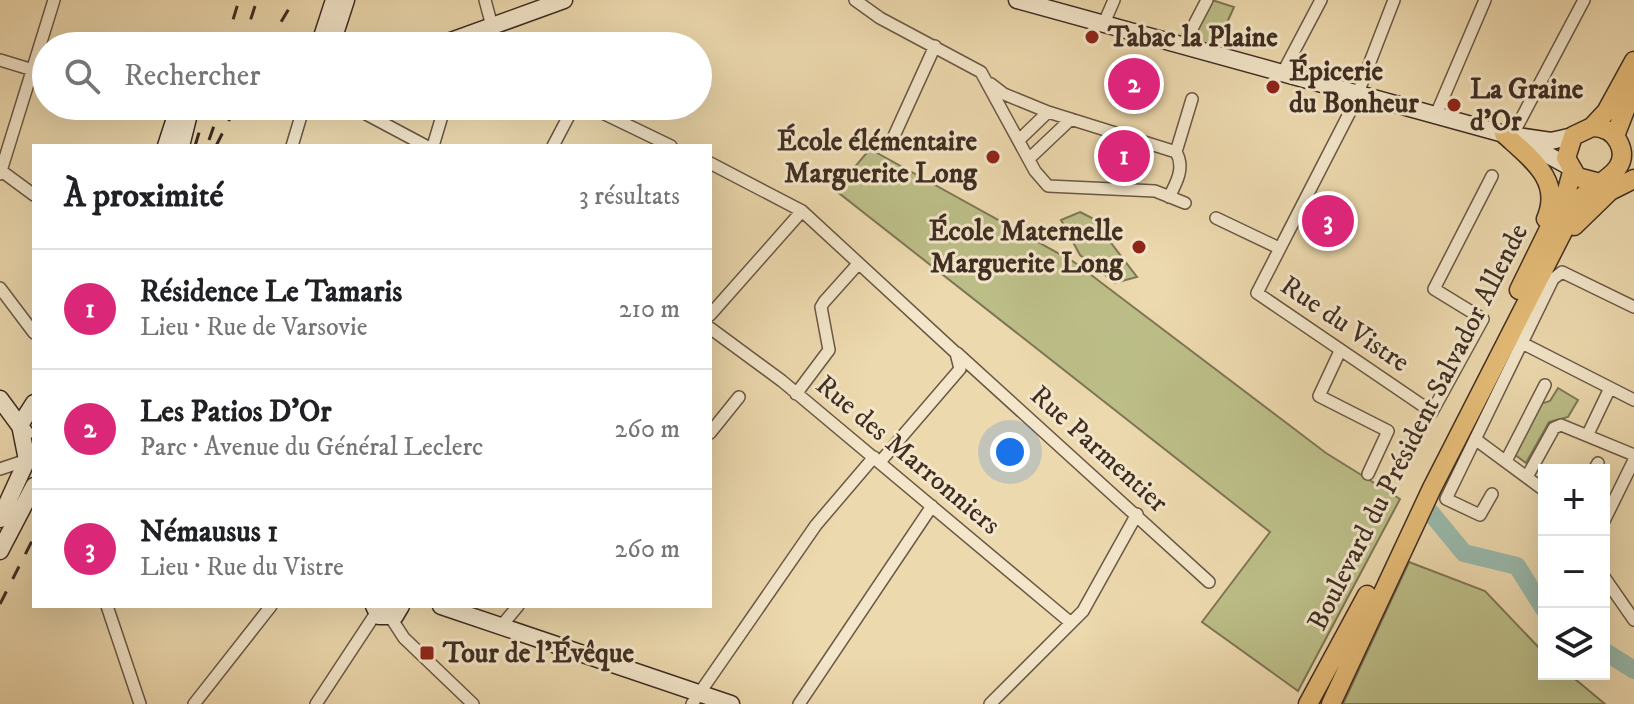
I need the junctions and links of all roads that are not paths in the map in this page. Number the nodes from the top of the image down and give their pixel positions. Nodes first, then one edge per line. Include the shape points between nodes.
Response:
1 (54, 0) edge
2 (334, 0) edge
3 (346, 0) edge
4 (485, 0) edge
5 (564, 0) edge
6 (855, 0) edge
7 (1017, 0) edge
8 (1114, 0) edge
9 (1207, 0) edge
10 (1321, 0) edge
11 (1394, 0) edge
12 (1485, 0) edge
13 (1584, 0) edge
14 (1104, 23) junction
15 (492, 26) junction
16 (44, 32) edge
17 (324, 32) edge
18 (336, 32) edge
19 (480, 32) edge
20 (935, 46) junction
21 (1183, 46) junction
22 (0, 60) edge
23 (1634, 61) edge
24 (32, 70) edge
25 (32, 73) edge
26 (1282, 74) junction
27 (987, 81) junction
28 (1358, 94) junction
29 (1633, 96) edge
30 (1192, 99) dead end
31 (1048, 112) junction
32 (1435, 117) junction
33 (1071, 119) junction
34 (181, 120) edge
35 (185, 120) edge
36 (300, 120) edge
37 (377, 120) edge
38 (441, 120) edge
39 (567, 120) edge
40 (616, 120) edge
41 (1592, 127) junction
42 (894, 136) dead end
43 (1511, 136) junction
44 (1573, 136) junction
45 (1019, 140) junction
46 (167, 144) edge
47 (181, 144) edge
48 (293, 144) edge
49 (422, 144) edge
50 (434, 144) edge
51 (554, 144) edge
52 (665, 144) edge
53 (1623, 145) edge
54 (1176, 152) junction
55 (1033, 155) dead end
56 (712, 164) edge
57 (1570, 169) junction
58 (0, 172) edge
59 (1634, 172) edge
60 (1614, 174) junction
61 (1492, 176) dead end
62 (1634, 179) edge
63 (1596, 182) junction
64 (32, 194) edge
65 (1169, 197) junction
66 (1185, 203) dead end
67 (802, 211) junction
68 (1216, 218) dead end
69 (1279, 248) junction
70 (858, 264) junction
71 (1530, 267) junction
72 (0, 288) edge
73 (1634, 307) edge
74 (712, 313) edge
75 (32, 330) edge
76 (712, 330) edge
77 (1522, 343) junction
78 (1340, 351) junction
79 (956, 353) junction
80 (1545, 385) dead end
81 (1610, 388) junction
82 (796, 394) junction
83 (739, 397) dead end
84 (0, 399) edge
85 (1634, 400) edge
86 (712, 431) edge
87 (1588, 434) junction
88 (1475, 439) junction
89 (30, 442) edge
90 (1634, 457) edge
91 (1507, 459) junction
92 (877, 460) junction
93 (0, 469) edge
94 (1368, 474) dead end
95 (1528, 475) junction
96 (1538, 484) edge
97 (1432, 488) junction
98 (32, 490) edge
99 (1492, 494) dead end
100 (932, 506) junction
101 (1610, 508) edge
102 (1137, 514) junction
103 (0, 519) edge
104 (0, 551) edge
105 (1209, 582) dead end
106 (1610, 586) edge
107 (108, 608) edge
108 (269, 608) edge
109 (447, 608) edge
110 (516, 608) edge
111 (385, 611) edge
112 (1634, 620) edge
113 (1071, 623) junction
114 (502, 625) junction
115 (696, 699) edge
116 (140, 704) edge
117 (194, 704) edge
118 (316, 704) edge
119 (473, 704) edge
120 (731, 704) edge
121 (799, 704) edge
122 (990, 704) edge
123 (1308, 704) edge
124 (1331, 704) edge

1 - 16 street
2 - 17 main road
3 - 18 main road
4 - 15 street
5 - 15 main road
6 - 20 street
7 - 14 main road
8 - 14 street
9 - 21 street
10 - 26 street
11 - 28 street, Rue du Vistre
12 - 32 street
13 - 43 street
14 - 21 main road
15 - 19 main road
20 - 27 street via 981,72
20 - 42 street
21 - 26 main road
22 - 24 street
23 - 41 main road
25 - 58 street
26 - 28 main road
27 - 31 street
27 - 45 street
28 - 32 main road
28 - 69 street, Rue du Vistre
29 - 53 main road
30 - 54 street
31 - 33 street
31 - 45 street
32 - 43 main road
33 - 54 street
33 - 55 street
34 - 46 main road
35 - 47 main road
36 - 48 street
37 - 49 street
38 - 50 street
39 - 51 street
40 - 52 street
41 - 44 main road
41 - 53 main road
43 - 44 main road via 1551,141
43 - 57 main road
43 - 71 main road via 1540,167 1551,191
44 - 57 main road, Boulevard du Président Salvador Allende via 1566,150
45 - 65 street via 1048,186 1155,191
53 - 60 main road
54 - 65 street via 1180,171
56 - 67 street, Rue Parmentier
57 - 63 main road via 1583,180
57 - 71 main road, Boulevard du Président Salvador Allende via 1566,194
58 - 64 street
59 - 60 main road, Boulevard du Président Salvador Allende
60 - 63 main road, Boulevard du Président Salvador Allende
61 - 78 street, Rue du Vistre via 1434,289 1483,319 1432,412
62 - 97 main road via 1610,191 1578,219 1455,458
63 - 97 main road, Boulevard du Président Salvador Allende via 1579,200
65 - 66 street
67 - 70 street, Rue Parmentier
67 - 74 street
68 - 69 street
69 - 78 street, Rue du Vistre via 1257,293
70 - 79 street, Rue Parmentier
70 - 82 street via 821,307 829,350
71 - 123 main road, Boulevard du Président Salvador Allende
72 - 75 street
73 - 77 street via 1562,272 1553,279
76 - 82 street, Rue des Marronniers
77 - 81 street
77 - 88 street
78 - 94 street via 1319,396 1388,431
79 - 92 street via 960,369
79 - 102 street, Rue Parmentier
80 - 91 street
81 - 85 street
81 - 87 street
82 - 92 street, Rue des Marronniers
83 - 86 street
84 - 89 main road
87 - 90 street
87 - 95 street via 1572,426 1554,428
88 - 91 street
88 - 99 street via 1446,499 1480,515
89 - 93 street
89 - 103 main road
90 - 101 street
91 - 95 street
92 - 100 street, Rue des Marronniers
92 - 115 street via 816,525
95 - 96 street
97 - 124 main road, Boulevard du Président Salvador Allende
98 - 104 main road
100 - 113 street, Rue des Marronniers
100 - 121 street
102 - 105 street, Rue Parmentier
102 - 113 street via 1083,611
106 - 112 street
107 - 116 street
108 - 117 street
109 - 114 main road
110 - 114 street
111 - 118 street
111 - 119 street via 404,638
113 - 122 street
114 - 115 main road
115 - 120 main road

